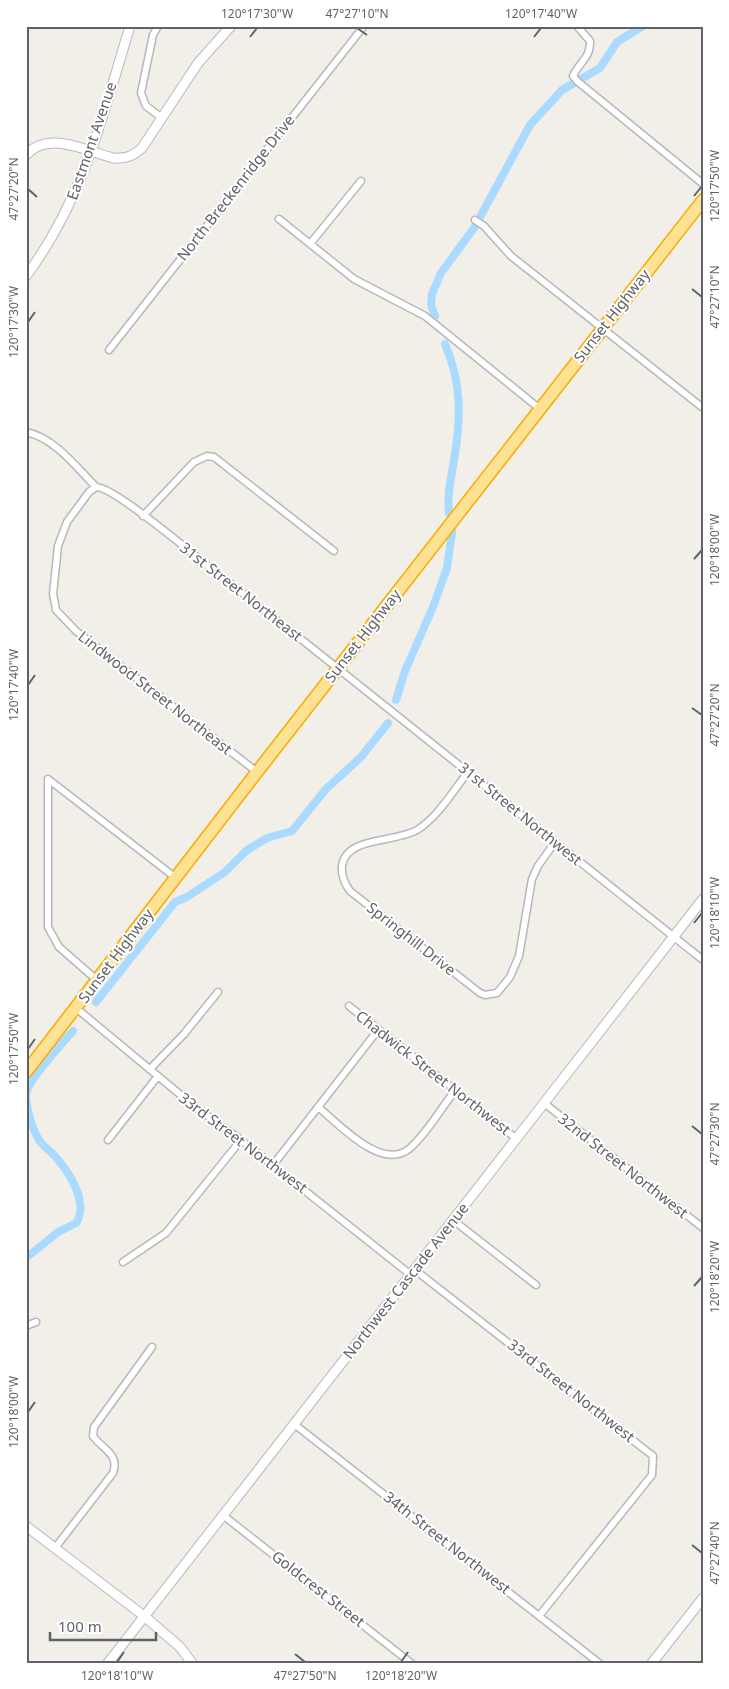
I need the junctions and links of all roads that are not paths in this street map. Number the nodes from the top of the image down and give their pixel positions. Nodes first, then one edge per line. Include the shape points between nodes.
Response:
1 (130, 26) edge
2 (158, 26) edge
3 (231, 26) edge
4 (364, 26) edge
5 (576, 26) edge
6 (162, 118) junction
7 (91, 152) junction
8 (26, 155) edge
9 (361, 181) dead end
10 (703, 184) edge
11 (703, 200) edge
12 (279, 219) dead end
13 (476, 220) dead end
14 (310, 244) junction
15 (26, 276) edge
16 (602, 329) junction
17 (108, 350) dead end
18 (703, 408) edge
19 (540, 409) junction
20 (26, 432) edge
21 (96, 487) junction
22 (143, 516) junction
23 (334, 551) dead end
24 (338, 668) junction
25 (257, 772) junction
26 (468, 772) junction
27 (555, 842) junction
28 (176, 878) junction
29 (703, 899) edge
30 (673, 937) junction
31 (703, 960) edge
32 (98, 980) junction
33 (218, 992) dead end
34 (349, 1006) dead end
35 (76, 1008) junction
36 (378, 1030) junction
37 (150, 1069) junction
38 (26, 1072) edge
39 (158, 1076) junction
40 (455, 1091) junction
41 (544, 1103) junction
42 (318, 1107) junction
43 (517, 1139) junction
44 (108, 1140) dead end
45 (241, 1140) junction
46 (273, 1165) junction
47 (453, 1220) junction
48 (703, 1228) edge
49 (123, 1262) dead end
50 (413, 1272) junction
51 (536, 1285) dead end
52 (36, 1322) dead end
53 (26, 1326) edge
54 (152, 1347) dead end
55 (294, 1424) junction
56 (224, 1516) junction
57 (26, 1526) edge
58 (55, 1548) junction
59 (703, 1598) edge
60 (144, 1616) junction
61 (539, 1616) junction
62 (108, 1663) edge
63 (192, 1663) edge
64 (411, 1663) edge
65 (599, 1663) edge
66 (652, 1663) edge

1 - 7 street, Eastmont Avenue
2 - 6 street via 141,93 146,106
3 - 6 street via 198,63
4 - 17 street, North Breckenridge Drive
5 - 10 street via 590,41 590,51 573,76 577,81
6 - 7 street via 142,148 133,155 113,158
7 - 8 street via 52,142 40,144
7 - 15 street, Eastmont Avenue via 69,208
9 - 14 street
11 - 16 highway, Sunset Highway
12 - 14 street
13 - 16 street via 511,256
14 - 19 street via 354,279 425,316
16 - 18 street
16 - 19 highway, Sunset Highway
19 - 24 highway, Sunset Highway
20 - 21 street via 41,435 53,444
21 - 22 street, 31st Street Northeast via 110,490
21 - 25 street, Lindwood Street Northeast via 89,492 60,534 53,594 56,610 76,630
22 - 23 street via 194,462 214,456
22 - 24 street, 31st Street Northeast
24 - 25 highway, Sunset Highway
24 - 26 street, 31st Street Northwest
25 - 28 highway, Sunset Highway
26 - 27 street, 31st Street Northwest
26 - 27 street, Springhill Drive via 428,822 406,835 357,846 344,859 341,872 350,891 480,993 497,993 516,967 532,879
27 - 30 street, 31st Street Northwest
28 - 32 highway, Sunset Highway
28 - 32 street via 48,779 48,927 58,947
29 - 30 street, Northwest Cascade Avenue
30 - 31 street, 31st Street Northwest
30 - 41 street, Northwest Cascade Avenue
32 - 35 highway, Sunset Highway
33 - 37 street
34 - 36 street, Chadwick Street Northwest
35 - 37 street, 33rd Street Northwest
35 - 38 highway, Sunset Highway
36 - 40 street, Chadwick Street Northwest
36 - 42 street
37 - 39 street, 33rd Street Northwest
39 - 44 street
39 - 45 street, 33rd Street Northwest
40 - 42 street via 415,1143 400,1154 386,1155 369,1148
40 - 43 street, Chadwick Street Northwest
41 - 43 street, Northwest Cascade Avenue
41 - 48 street, 32nd Street Northwest
42 - 46 street
43 - 47 street, Northwest Cascade Avenue
45 - 46 street, 33rd Street Northwest
45 - 49 street via 166,1233
46 - 50 street, 33rd Street Northwest
47 - 50 street, Northwest Cascade Avenue
47 - 51 street
50 - 55 street, Northwest Cascade Avenue
50 - 61 street, 33rd Street Northwest via 648,1451 654,1460 652,1475
52 - 53 street
54 - 58 street via 94,1427 93,1436 98,1444 114,1457 113,1473
55 - 56 street, Northwest Cascade Avenue
55 - 61 street, 34th Street Northwest
56 - 60 street, Northwest Cascade Avenue
56 - 64 street, Goldcrest Street
57 - 58 street
58 - 60 street
59 - 66 street
60 - 62 street, Northwest Cascade Avenue
60 - 63 street via 180,1646
61 - 65 street, 34th Street Northwest

